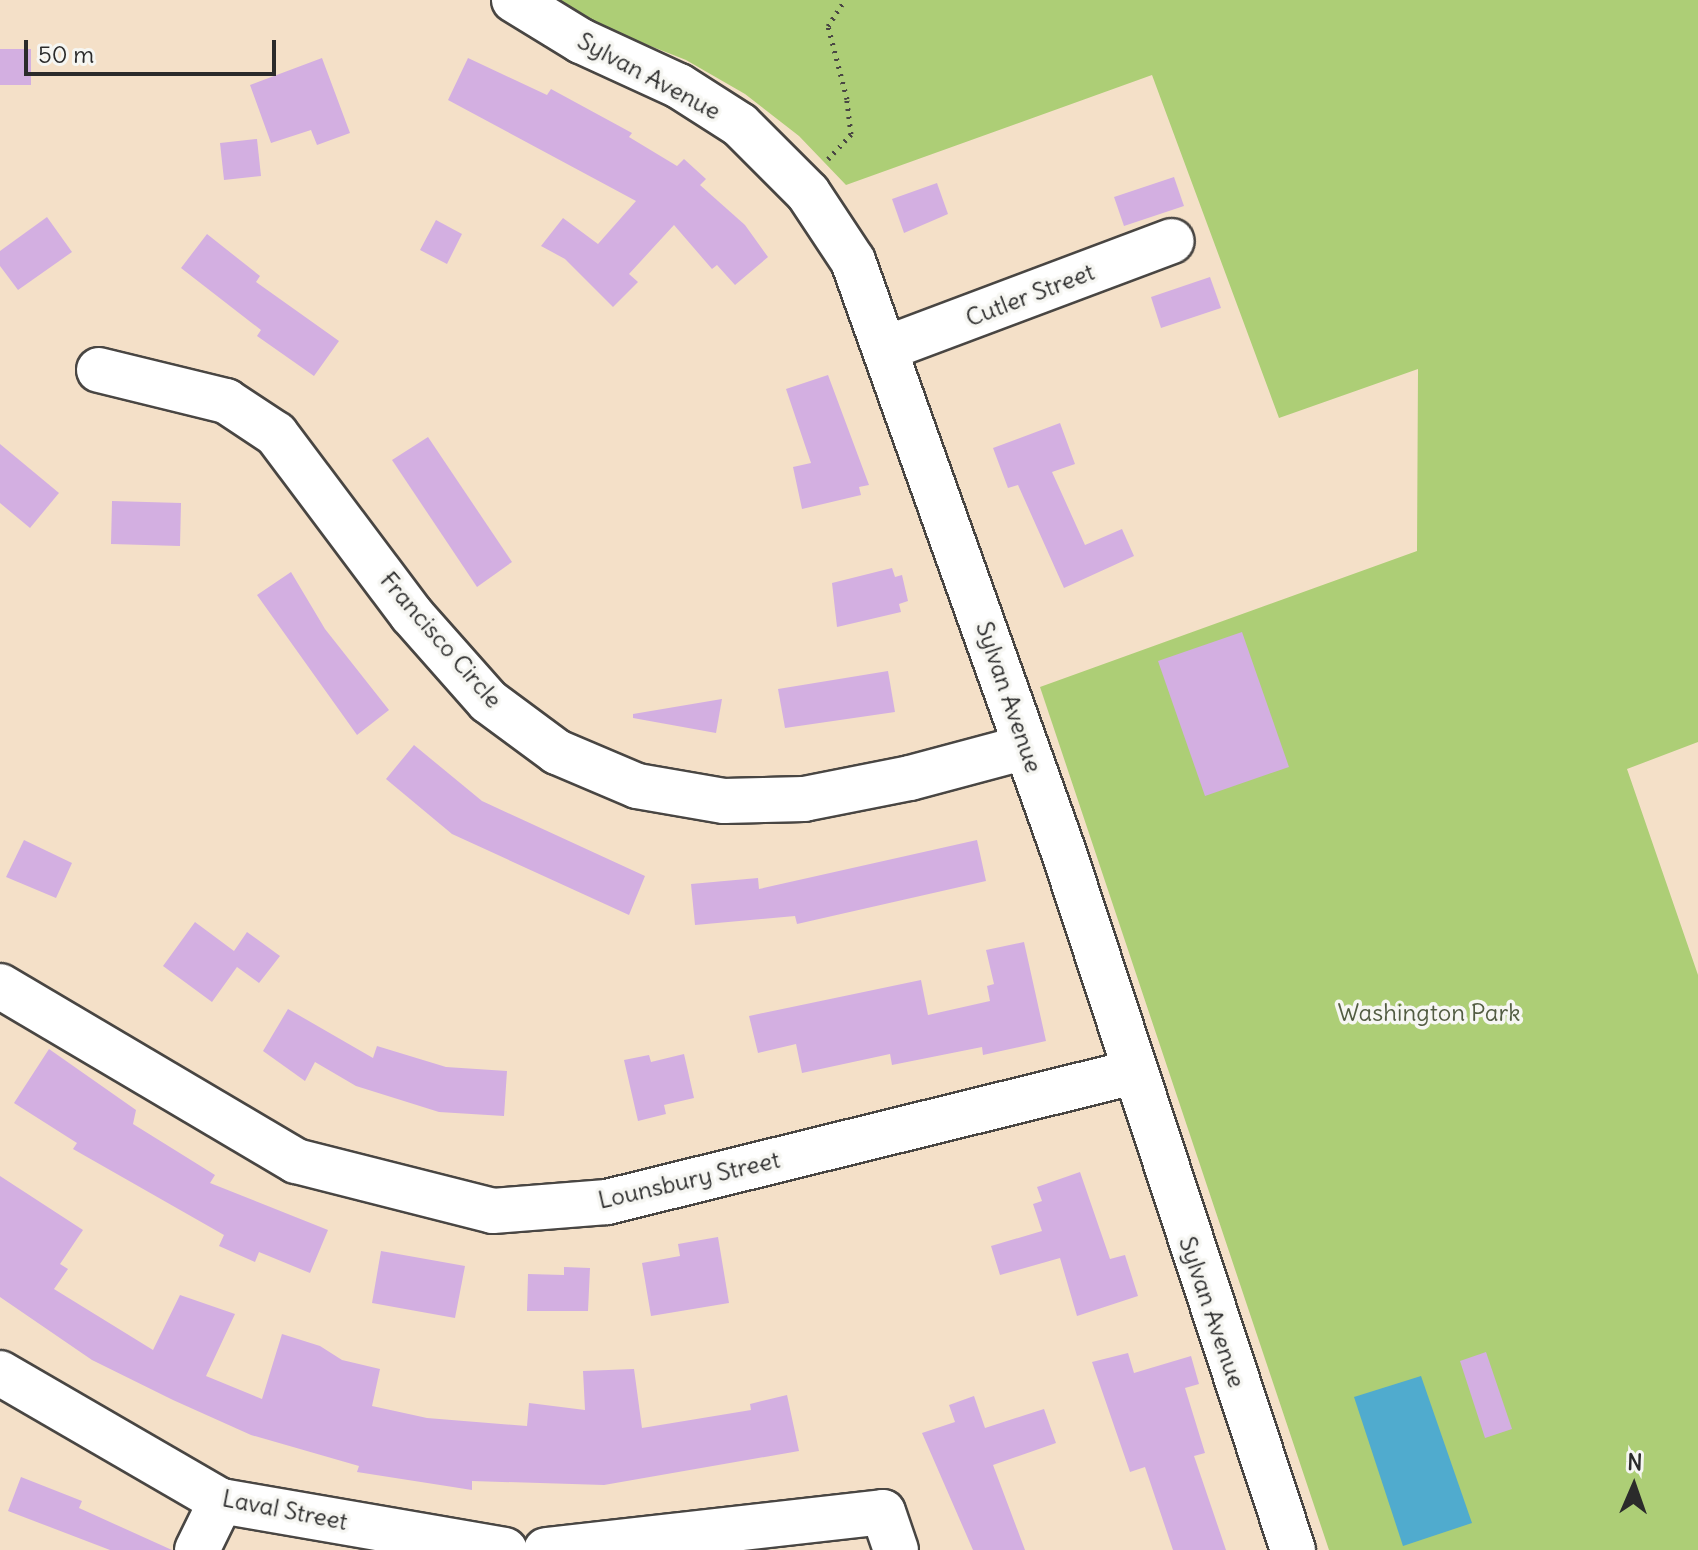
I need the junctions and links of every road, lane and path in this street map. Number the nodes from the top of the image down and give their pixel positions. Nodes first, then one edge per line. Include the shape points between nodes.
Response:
1 (514, 0) edge
2 (845, 0) edge
3 (802, 187) junction
4 (1172, 241) dead end
5 (887, 348) junction
6 (99, 370) dead end
7 (1026, 747) junction
8 (4, 997) edge
9 (1134, 1072) junction
10 (0, 1373) edge
11 (221, 1501) junction
12 (890, 1531) edge
13 (197, 1550) edge
14 (505, 1550) edge
15 (546, 1550) edge
16 (1293, 1550) edge

1 - 3 street, Sylvan Avenue via 553,26 713,106 755,138
2 - 3 path via 828,26 851,134
3 - 5 street, Sylvan Avenue via 848,253
4 - 5 street, Cutler Street
5 - 7 street, Sylvan Avenue
6 - 7 street, Francisco Circle via 226,401 276,434 412,615 488,701 557,752 637,786 724,801 804,799
7 - 9 street, Sylvan Avenue
8 - 9 street, Lounsbury Street via 296,1161 493,1211 607,1202
9 - 16 street, Sylvan Avenue
10 - 11 street, Laval Street
11 - 13 street
11 - 14 street, Laval Street
12 - 15 street

